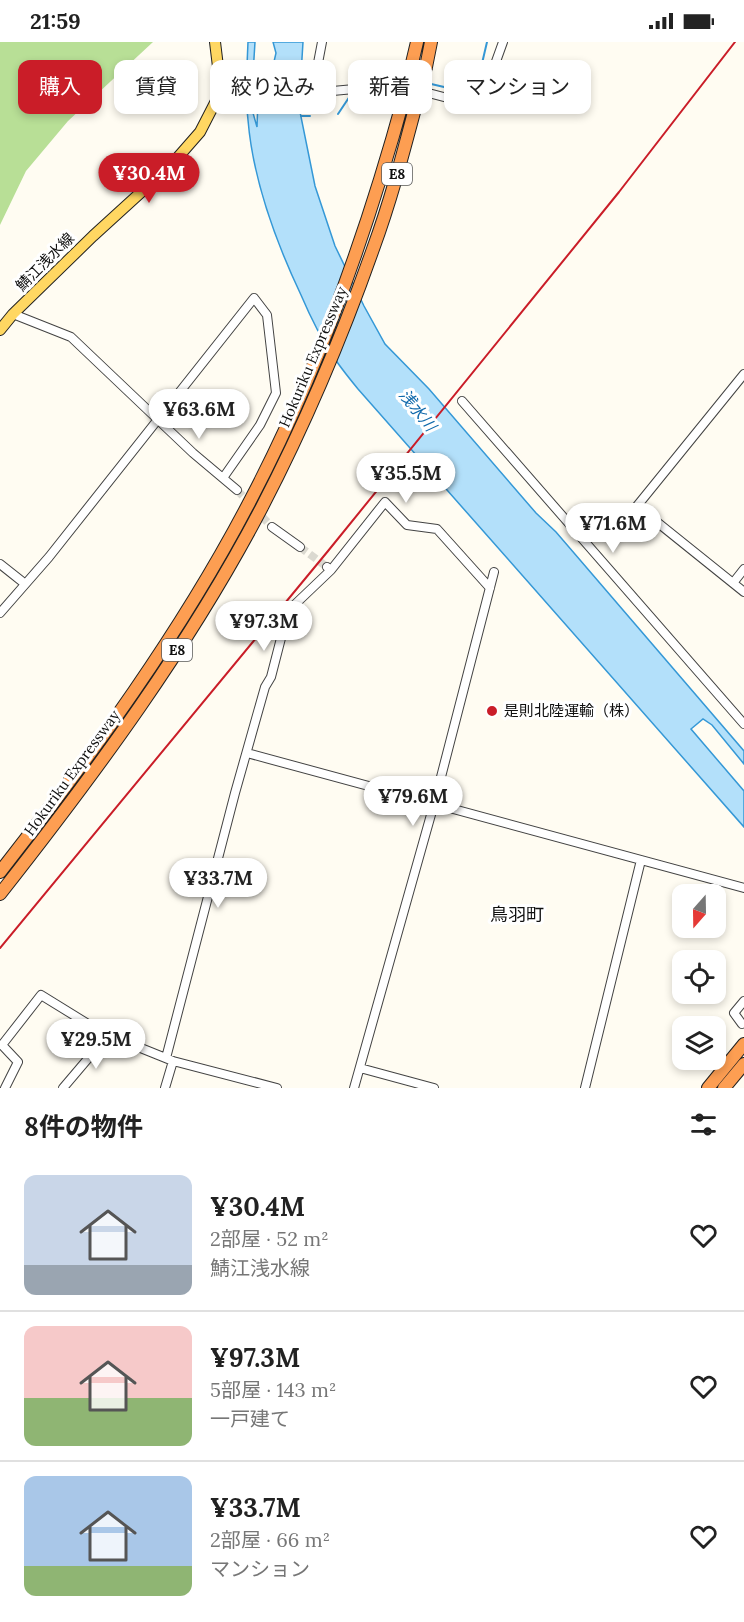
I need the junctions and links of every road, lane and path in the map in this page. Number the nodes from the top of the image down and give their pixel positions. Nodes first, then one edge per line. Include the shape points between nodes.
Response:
1 (215, 42) edge
2 (322, 42) edge
3 (417, 42) edge
4 (431, 42) edge
5 (503, 42) edge
6 (217, 60) edge
7 (319, 60) edge
8 (336, 91) edge
9 (210, 113) edge
10 (13, 314) junction
11 (0, 330) edge
12 (744, 374) edge
13 (462, 401) dead end
14 (158, 419) junction
15 (224, 478) junction
16 (237, 490) tunnel mouth
17 (272, 527) tunnel mouth
18 (300, 547) tunnel mouth
19 (0, 564) edge
20 (744, 569) edge
21 (494, 572) dead end
22 (24, 583) junction
23 (733, 583) junction
24 (490, 588) junction
25 (744, 592) edge
26 (0, 613) edge
27 (744, 724) edge
28 (247, 753) junction
29 (434, 804) junction
30 (641, 860) junction
31 (0, 872) edge
32 (744, 888) edge
33 (0, 894) edge
34 (744, 1001) edge
35 (742, 1024) dead end
36 (108, 1035) junction
37 (744, 1044) edge
38 (170, 1060) junction
39 (744, 1064) edge
40 (360, 1068) junction
41 (5, 1088) edge
42 (63, 1088) edge
43 (165, 1088) edge
44 (277, 1088) edge
45 (354, 1088) edge
46 (434, 1088) edge
47 (585, 1088) edge
48 (708, 1088) edge
49 (724, 1088) edge

1 - 6 main road, 鯖江浅水線
2 - 7 street
3 - 31 highway, Hokuriku Expressway / E8, bridge via 365,232 311,372 250,500 182,619 135,689
4 - 33 highway, Hokuriku Expressway / E8, bridge via 398,172 374,247 321,384 261,508 194,625 148,694
5 - 8 street via 480,99 459,101 398,86
9 - 10 main road, 鯖江浅水線 via 201,132 172,164
10 - 11 main road, 鯖江浅水線
10 - 14 street via 71,337
12 - 23 street via 637,506
13 - 27 street
14 - 15 street
14 - 15 street via 254,298 267,315 276,393 260,425
14 - 22 street
15 - 16 street
17 - 18 street
19 - 22 street
20 - 23 street
21 - 24 street
22 - 26 street
23 - 25 street
24 - 28 street via 437,529 408,525 386,501 288,611
24 - 29 street
28 - 29 street
28 - 38 street
29 - 30 street
29 - 40 street
30 - 32 street
30 - 47 street
34 - 35 street via 734,1013
36 - 38 street
36 - 41 street via 41,995 2,1045 18,1062
36 - 42 street
37 - 48 highway
38 - 43 street
38 - 44 street
39 - 49 highway
40 - 45 street
40 - 46 street

